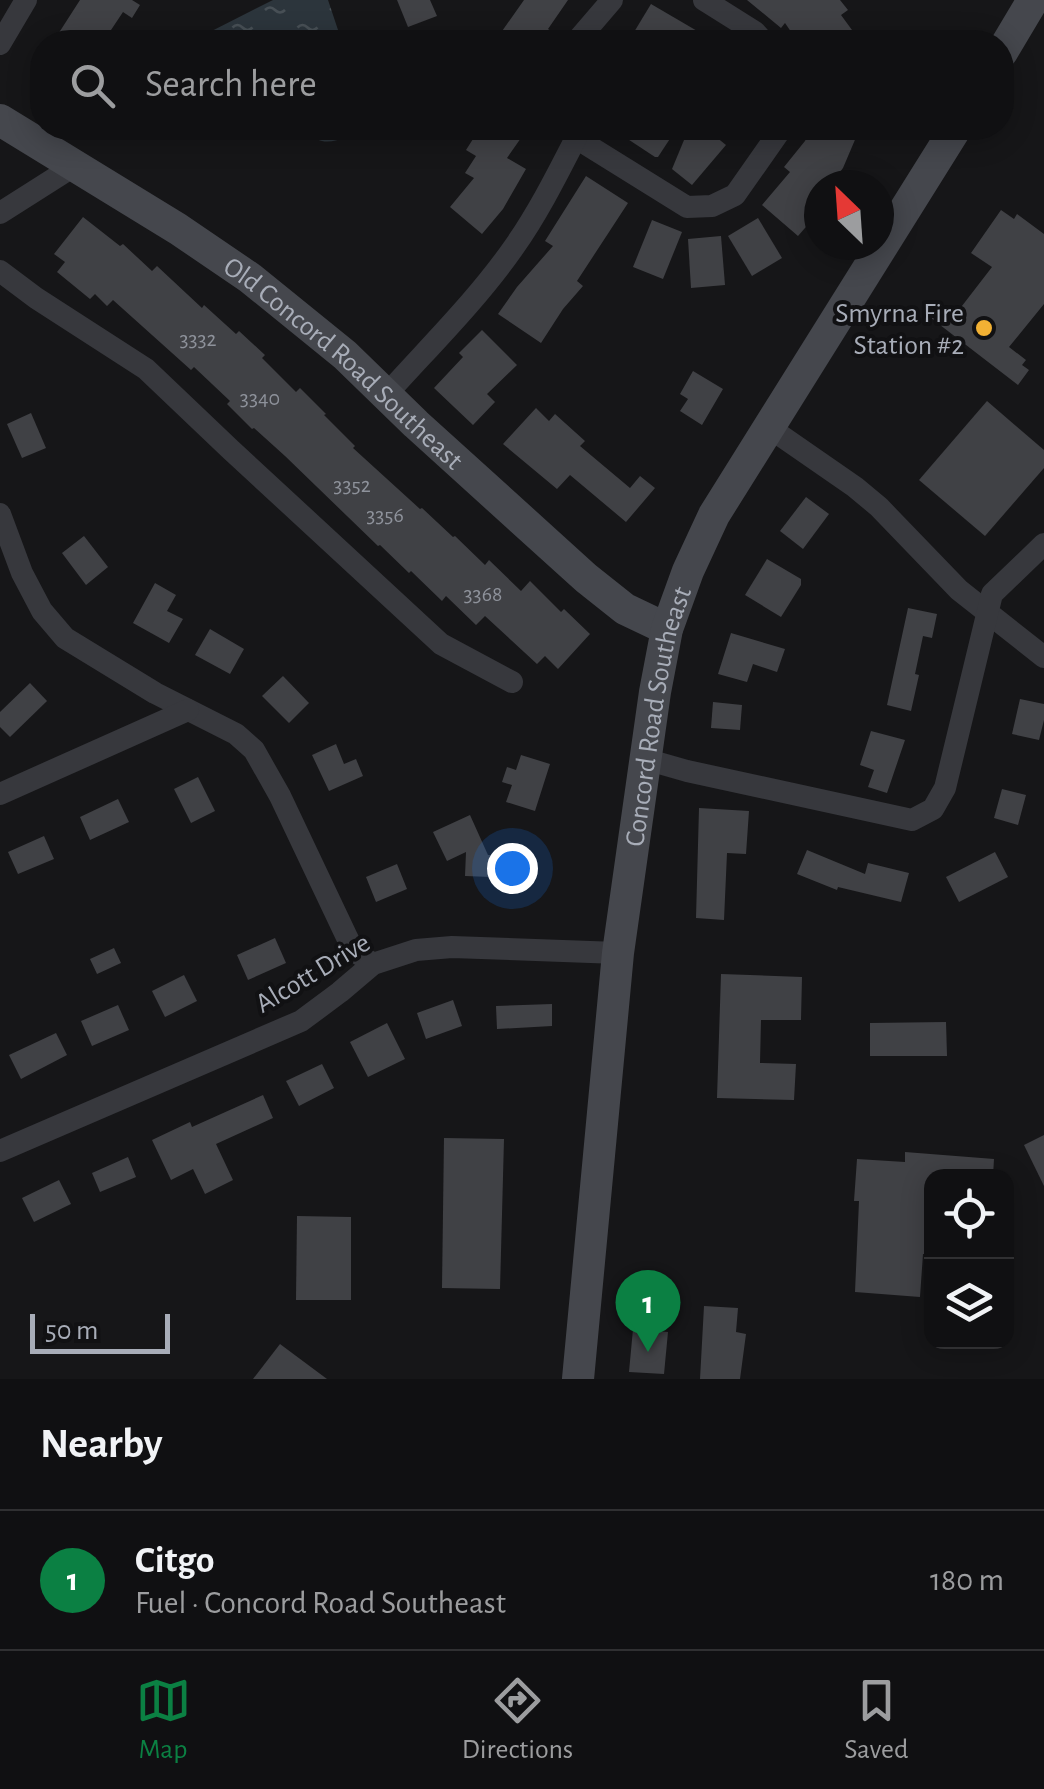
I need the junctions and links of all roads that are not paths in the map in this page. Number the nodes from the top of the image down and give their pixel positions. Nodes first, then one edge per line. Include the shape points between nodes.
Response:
1 (26, 0) edge
2 (612, 0) edge
3 (704, 0) edge
4 (1033, 0) edge
5 (586, 30) edge
6 (753, 30) edge
7 (1014, 32) edge
8 (0, 44) edge
9 (0, 120) edge
10 (30, 139) edge
11 (32, 140) edge
12 (568, 140) edge
13 (582, 140) edge
14 (774, 140) edge
15 (949, 140) edge
16 (74, 166) junction
17 (0, 214) edge
18 (0, 271) edge
19 (386, 395) junction
20 (768, 426) junction
21 (0, 514) edge
22 (1044, 544) edge
23 (987, 613) junction
24 (667, 628) junction
25 (1044, 657) edge
26 (512, 682) dead end
27 (188, 710) junction
28 (645, 759) junction
29 (0, 794) edge
30 (618, 953) junction
31 (374, 964) junction
32 (0, 1151) edge
33 (578, 1379) edge

1 - 8 street
2 - 5 street
3 - 6 street
4 - 7 street
9 - 10 street, Old Concord Road Southeast
11 - 16 street, Old Concord Road Southeast
12 - 19 street via 537,214 512,250
13 - 14 street via 688,207 735,195
15 - 20 street, Concord Road Southeast
16 - 17 street
16 - 19 street, Old Concord Road Southeast via 250,278
18 - 26 street via 146,369 441,644
19 - 24 street, Old Concord Road Southeast via 586,578 624,609
20 - 23 street via 880,507
20 - 24 street, Concord Road Southeast via 714,514
21 - 27 street via 22,573 65,638
22 - 23 street via 992,594
23 - 25 street
23 - 28 street via 945,788 933,809 912,820
24 - 28 street, Concord Road Southeast
27 - 29 street
27 - 31 street via 254,750 353,950
28 - 30 street, Concord Road Southeast
30 - 31 street, Alcott Drive via 452,946
30 - 33 street, Concord Road Southeast
31 - 32 street, Alcott Drive via 301,1021

